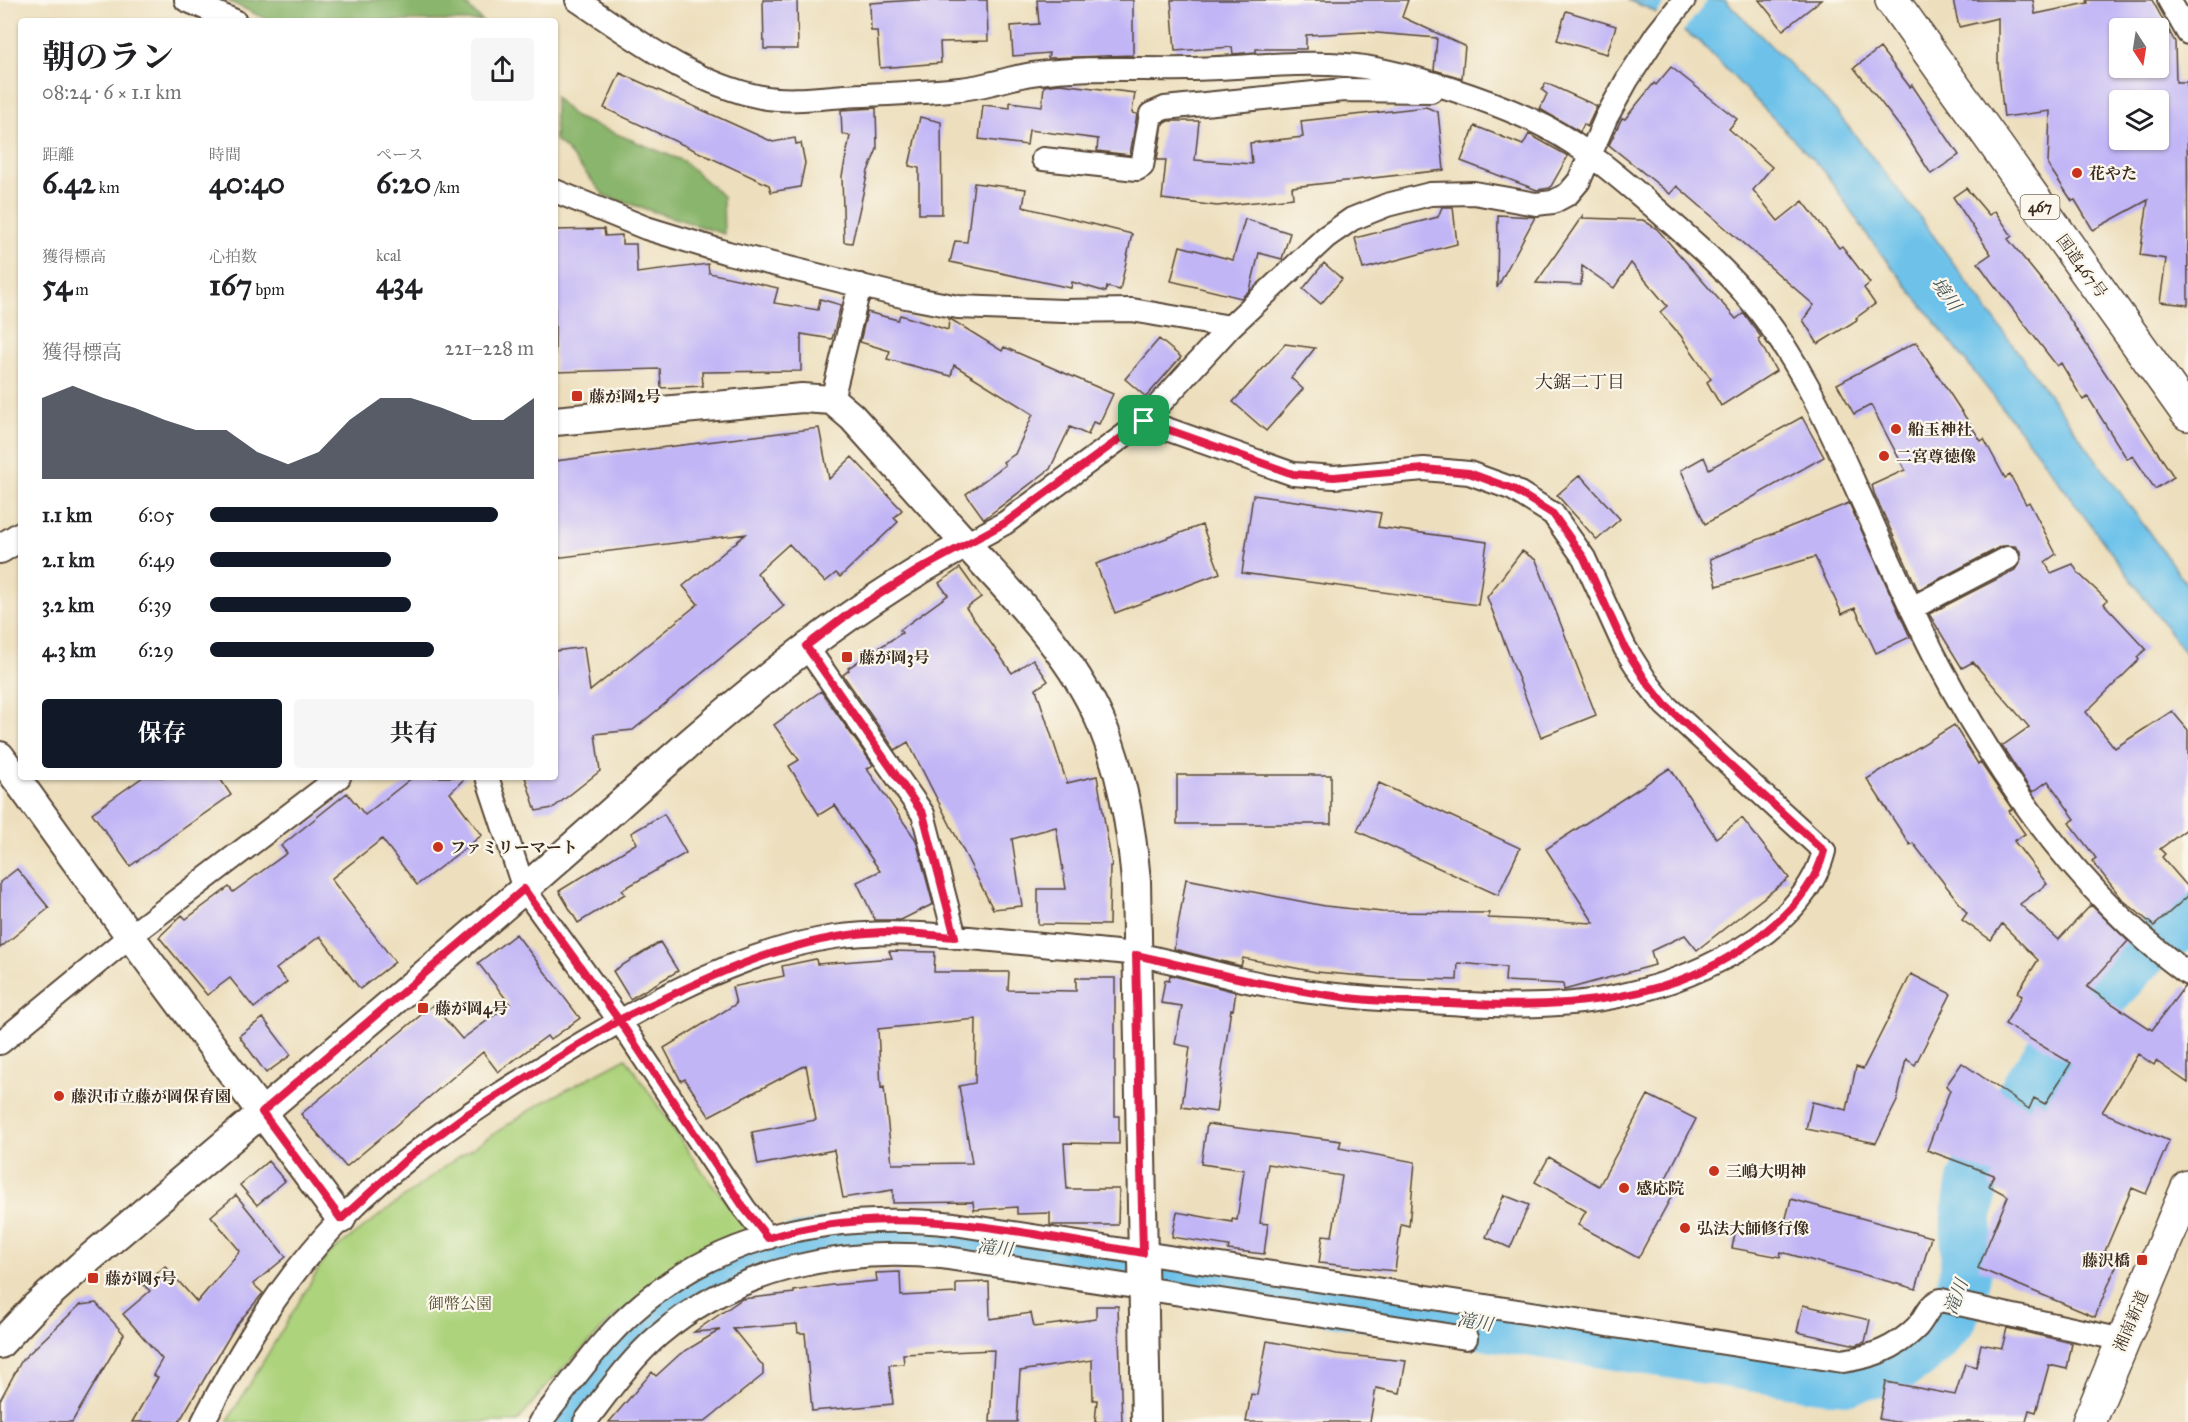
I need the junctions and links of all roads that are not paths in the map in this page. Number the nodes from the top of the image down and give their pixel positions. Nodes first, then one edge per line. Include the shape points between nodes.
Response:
1 (186, 0) edge
2 (577, 0) edge
3 (1684, 0) edge
4 (1892, 0) edge
5 (2169, 0) edge
6 (228, 18) edge
7 (2188, 33) edge
8 (1454, 91) junction
9 (1590, 152) junction
10 (1043, 159) dead end
11 (558, 192) edge
12 (860, 285) junction
13 (1230, 327) junction
14 (832, 400) junction
15 (2188, 414) edge
16 (1144, 421) junction
17 (558, 422) edge
18 (18, 538) edge
19 (966, 544) junction
20 (0, 549) edge
21 (2008, 558) dead end
22 (1912, 608) junction
23 (806, 646) junction
24 (0, 756) edge
25 (335, 780) edge
26 (488, 780) edge
27 (524, 889) junction
28 (130, 936) junction
29 (955, 937) junction
30 (1136, 955) junction
31 (2188, 974) edge
32 (619, 1020) junction
33 (0, 1043) edge
34 (262, 1112) junction
35 (2187, 1195) edge
36 (341, 1219) junction
37 (768, 1238) junction
38 (1144, 1271) junction
39 (1466, 1338) dead end
40 (2123, 1340) junction
41 (0, 1344) edge
42 (203, 1422) edge
43 (540, 1422) edge
44 (585, 1422) edge
45 (1146, 1422) edge
46 (2089, 1422) edge

1 - 6 street
2 - 8 street via 704,78 780,99 964,89 1076,68 1347,65
3 - 9 street via 1657,34 1605,118
4 - 15 main road, 国道467号 / 467
5 - 7 street
8 - 9 street via 1542,125
8 - 10 street via 1344,90 1166,108 1151,114 1142,166 1137,169
9 - 13 street via 1579,181 1568,194 1553,202 1536,204 1474,193 1430,194 1352,219 1326,237
9 - 22 street via 1704,252 1747,295 1767,322 1832,433
11 - 12 street via 646,228 728,253
12 - 13 street via 958,307 1132,310
12 - 14 street
13 - 16 street
14 - 17 street via 802,398
14 - 19 street via 852,417
16 - 19 street via 1005,523
16 - 30 street via 1293,474 1334,477 1424,469 1469,473 1513,489 1553,514 1578,549 1625,648 1665,705 1824,851 1820,869 1788,913 1749,946 1699,972 1641,992 1579,1004 1520,1007 1350,998 1260,984
18 - 20 street
19 - 23 street via 861,606
19 - 30 street via 1052,642 1085,691 1105,733 1117,767 1133,844
21 - 22 street
22 - 31 street via 1966,711 2019,793 2080,874 2142,936
23 - 27 street
23 - 29 street via 923,814
24 - 28 street
25 - 28 street
26 - 27 street
27 - 32 street
27 - 34 street
28 - 33 street
28 - 34 street
29 - 30 street
29 - 32 street via 883,932 830,938 774,951
30 - 38 street
32 - 36 street via 463,1117 409,1157
32 - 37 street
34 - 36 street
34 - 41 street via 83,1264
35 - 40 main road, 湘南新道
36 - 42 street via 268,1307
37 - 38 street via 822,1224 904,1219 954,1224
37 - 43 street via 707,1260 672,1280 641,1305 606,1339
38 - 39 street
38 - 40 street via 1842,1361 1871,1357 1895,1346 1917,1326 1933,1303 1941,1300
38 - 44 street via 902,1253 859,1254 779,1270 691,1309 629,1365
38 - 45 street
40 - 46 main road, 湘南新道

